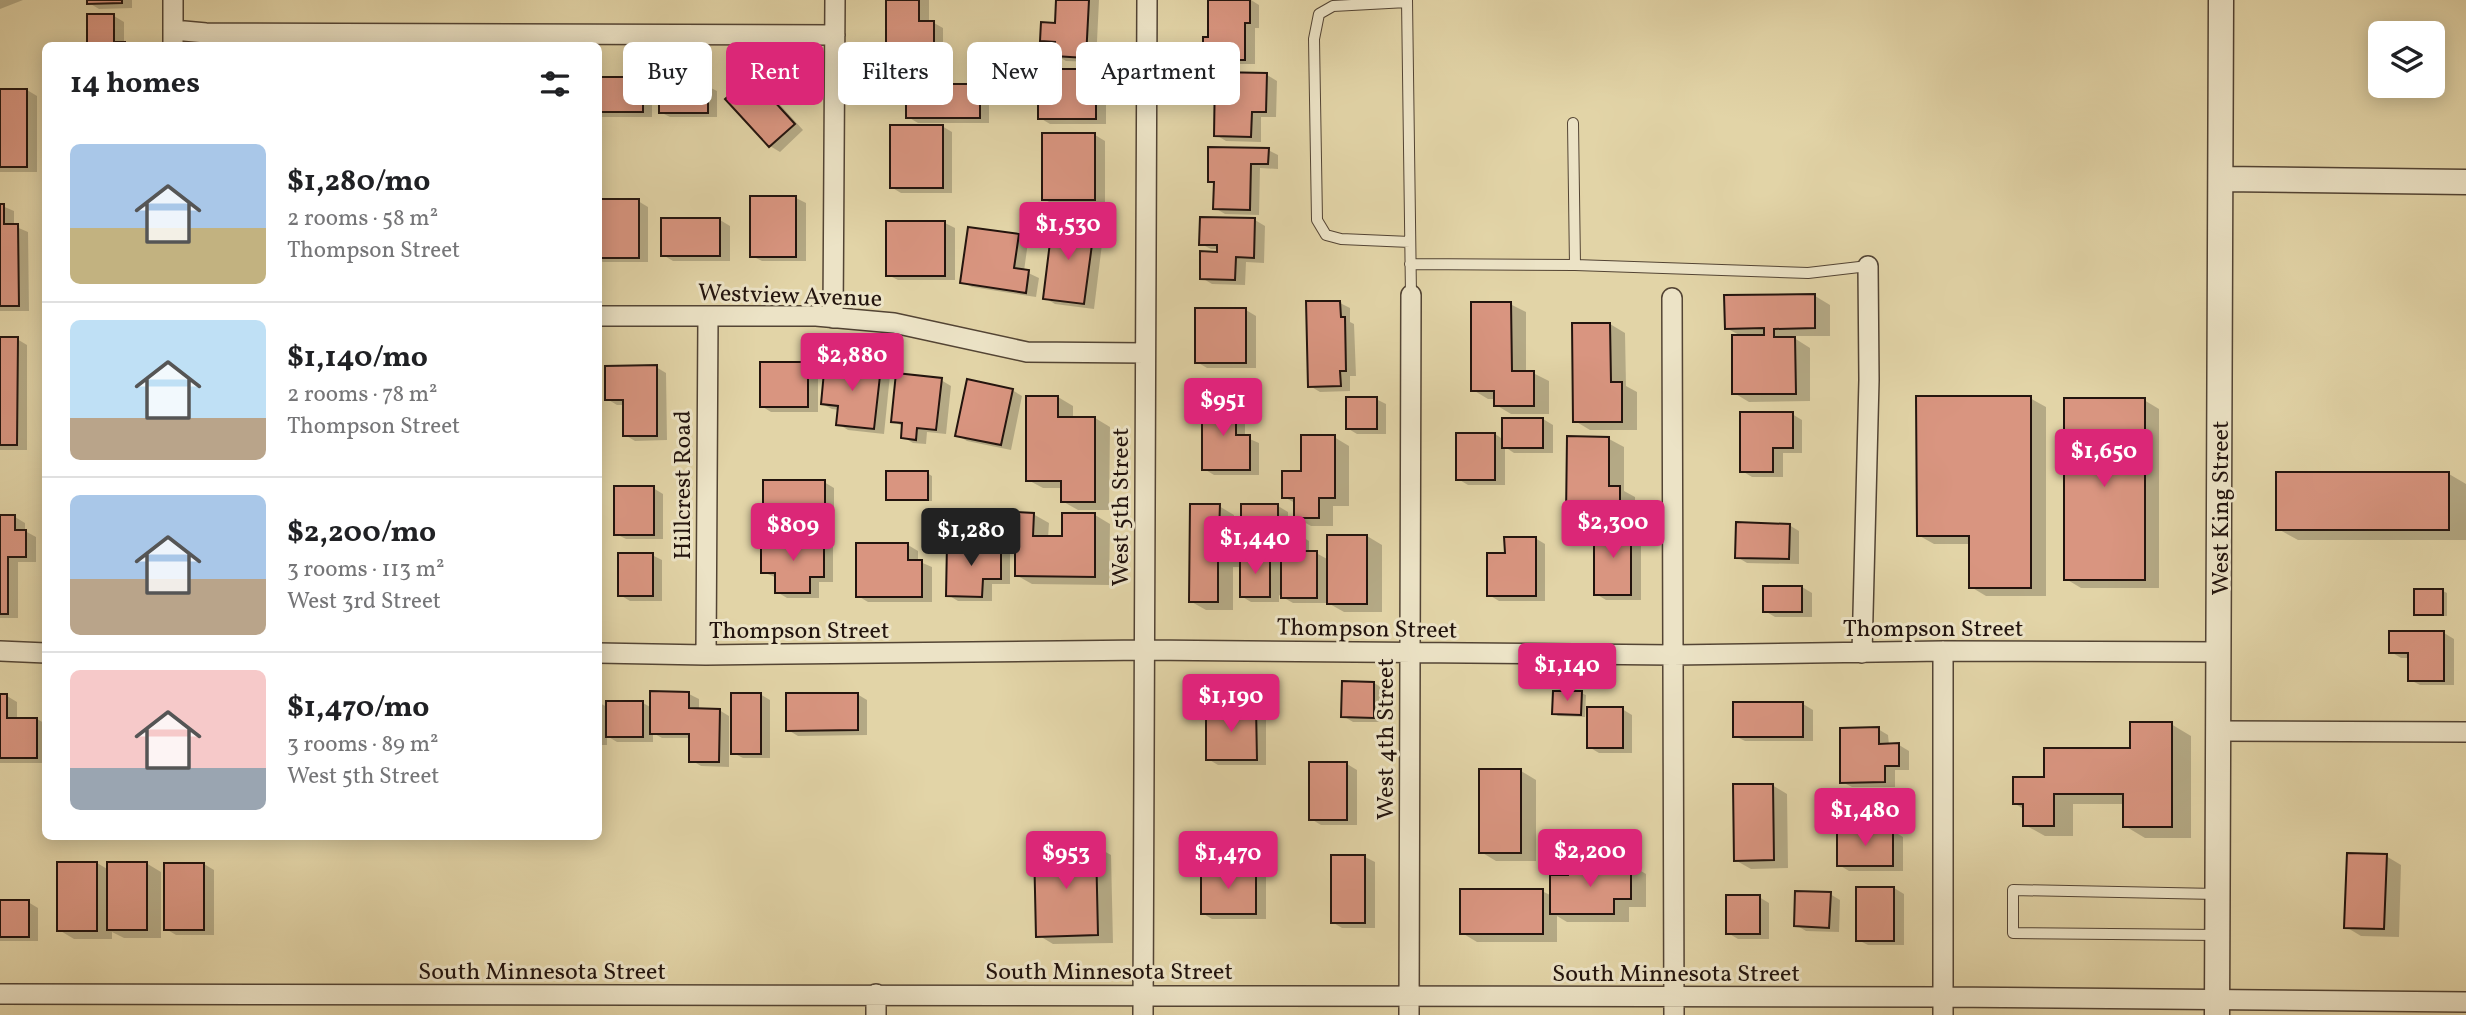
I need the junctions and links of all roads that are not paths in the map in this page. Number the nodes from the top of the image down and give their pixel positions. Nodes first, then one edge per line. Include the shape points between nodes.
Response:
1 (173, 0) edge
2 (835, 0) edge
3 (1147, 0) edge
4 (2221, 0) edge
5 (1406, 1) edge
6 (835, 35) junction
7 (173, 38) edge
8 (1573, 123) dead end
9 (2221, 179) junction
10 (2466, 182) edge
11 (1410, 242) junction
12 (1410, 264) junction
13 (1575, 265) junction
14 (1868, 266) joint
15 (1411, 295) joint
16 (1672, 298) dead end
17 (602, 316) edge
18 (708, 316) junction
19 (833, 318) junction
20 (1145, 353) junction
21 (1145, 650) junction
22 (0, 651) edge
23 (1409, 652) junction
24 (1943, 652) junction
25 (2218, 652) junction
26 (42, 653) edge
27 (602, 653) edge
28 (1862, 653) junction
29 (706, 655) junction
30 (1673, 655) junction
31 (2218, 731) junction
32 (2466, 732) edge
33 (2218, 894) junction
34 (2217, 935) junction
35 (0, 994) edge
36 (876, 994) junction
37 (75, 995) junction
38 (2466, 1002) edge
39 (341, 1005) edge
40 (1143, 1005) edge
41 (1409, 1005) edge
42 (607, 1006) edge
43 (1674, 1006) edge
44 (1943, 1006) edge
45 (2217, 1007) edge
46 (75, 1015) edge
47 (876, 1015) edge

1 - 7 street
2 - 6 street
3 - 20 street, West 5th Street
4 - 9 street, West King Street
5 - 11 lane
5 - 11 lane via 1333,6 1319,14 1314,38 1317,220 1326,235 1341,239
6 - 7 street via 206,33
6 - 19 street
8 - 13 lane
9 - 10 street
9 - 25 street, West King Street
11 - 12 lane
12 - 13 lane
12 - 15 lane
13 - 14 lane via 1808,273
14 - 28 street
15 - 23 street, West 4th Street
16 - 30 street
17 - 18 street, Westview Avenue
18 - 19 street, Westview Avenue
18 - 29 street, Hillcrest Road
19 - 20 street, Westview Avenue via 894,323 1027,352
20 - 21 street, West 5th Street
21 - 23 street, Thompson Street
21 - 29 street, Thompson Street
21 - 40 street, West 5th Street
22 - 26 street
23 - 30 street, Thompson Street
23 - 41 street, West 4th Street
24 - 25 street, Thompson Street
24 - 28 street, Thompson Street
24 - 44 street
25 - 31 street, West King Street
27 - 29 street, Thompson Street
28 - 30 street, Thompson Street
30 - 43 street
31 - 32 street
31 - 33 street, West King Street
33 - 34 street, West King Street
33 - 34 lane via 2014,890 2013,933
34 - 45 street, West King Street
35 - 37 street, South Minnesota Street
36 - 40 street, South Minnesota Street
36 - 42 street, South Minnesota Street
36 - 47 street
37 - 39 street, South Minnesota Street
37 - 46 street
38 - 45 street, South Minnesota Street
39 - 42 street, South Minnesota Street
40 - 41 street, South Minnesota Street
41 - 43 street, South Minnesota Street
43 - 44 street, South Minnesota Street
44 - 45 street, South Minnesota Street

